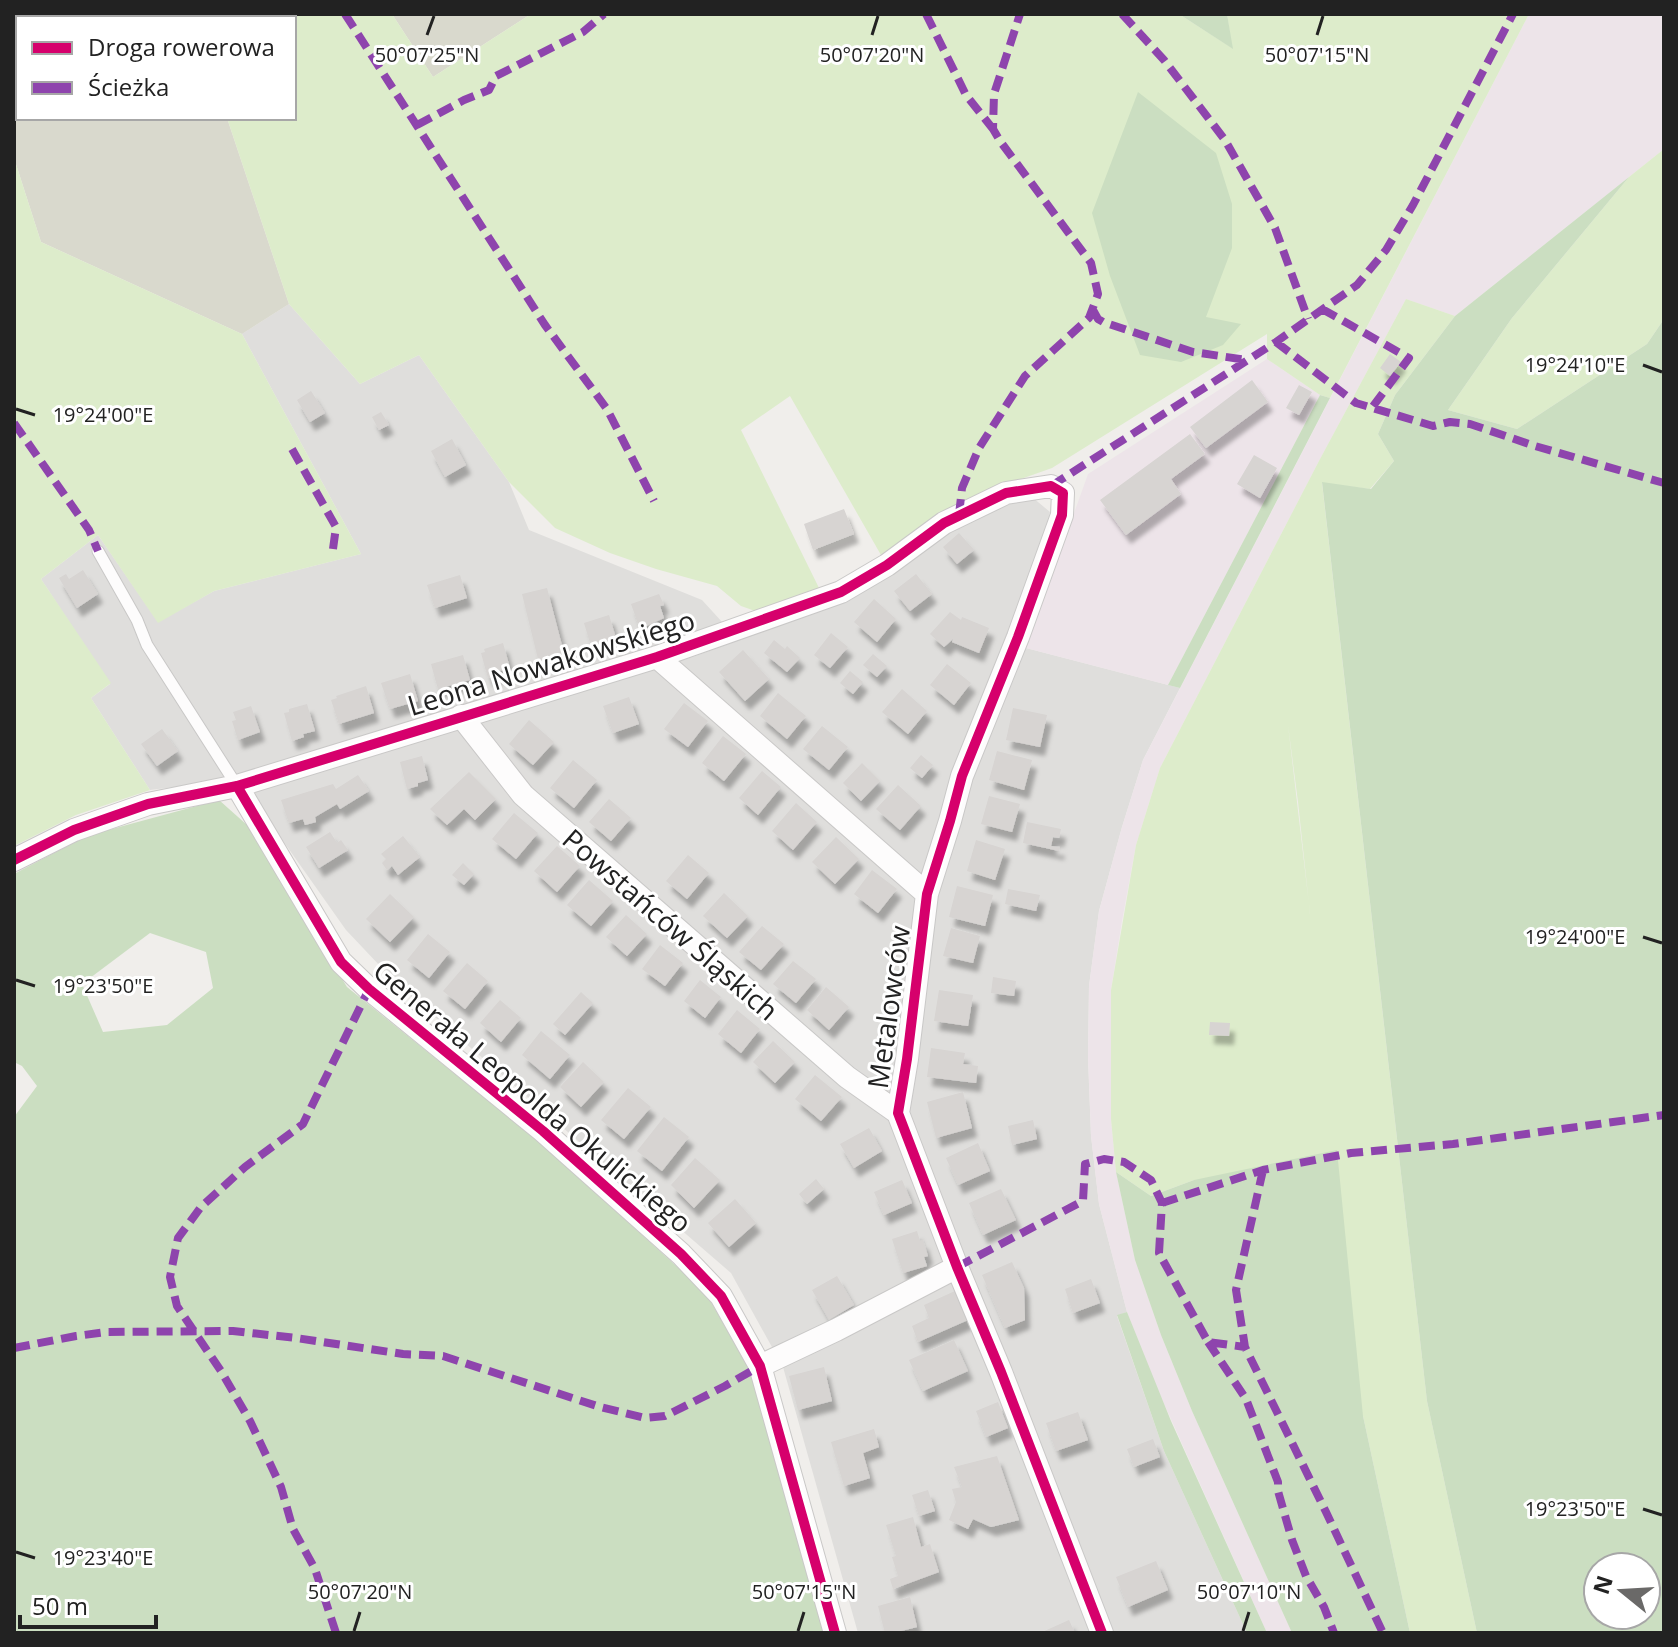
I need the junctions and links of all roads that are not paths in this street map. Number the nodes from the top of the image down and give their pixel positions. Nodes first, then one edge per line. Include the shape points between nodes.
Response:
1 (1062, 515) joint
2 (98, 551) dead end
3 (657, 657) junction
4 (461, 716) junction
5 (237, 786) junction
6 (14, 860) edge
7 (927, 894) junction
8 (898, 1113) junction
9 (957, 1267) junction
10 (760, 1366) junction
11 (835, 1633) edge
12 (1102, 1633) edge

1 - 3 street, Leona Nowakowskiego via 1063,493 1051,486 1006,493 944,523 841,592
1 - 7 street, Metalowców via 962,776
2 - 5 lane via 147,645
3 - 4 street, Leona Nowakowskiego
3 - 7 street
4 - 5 street, Leona Nowakowskiego
4 - 8 street, Powstańców Śląskich via 523,795 847,1077
5 - 6 street, Leona Nowakowskiego via 148,804 74,830
5 - 10 street, Generała Leopolda Okulickiego via 341,962 681,1254 721,1296
7 - 8 street, Metalowców
8 - 9 street, Metalowców
9 - 10 street
9 - 12 street, Metalowców
10 - 11 street, Generała Leopolda Okulickiego

